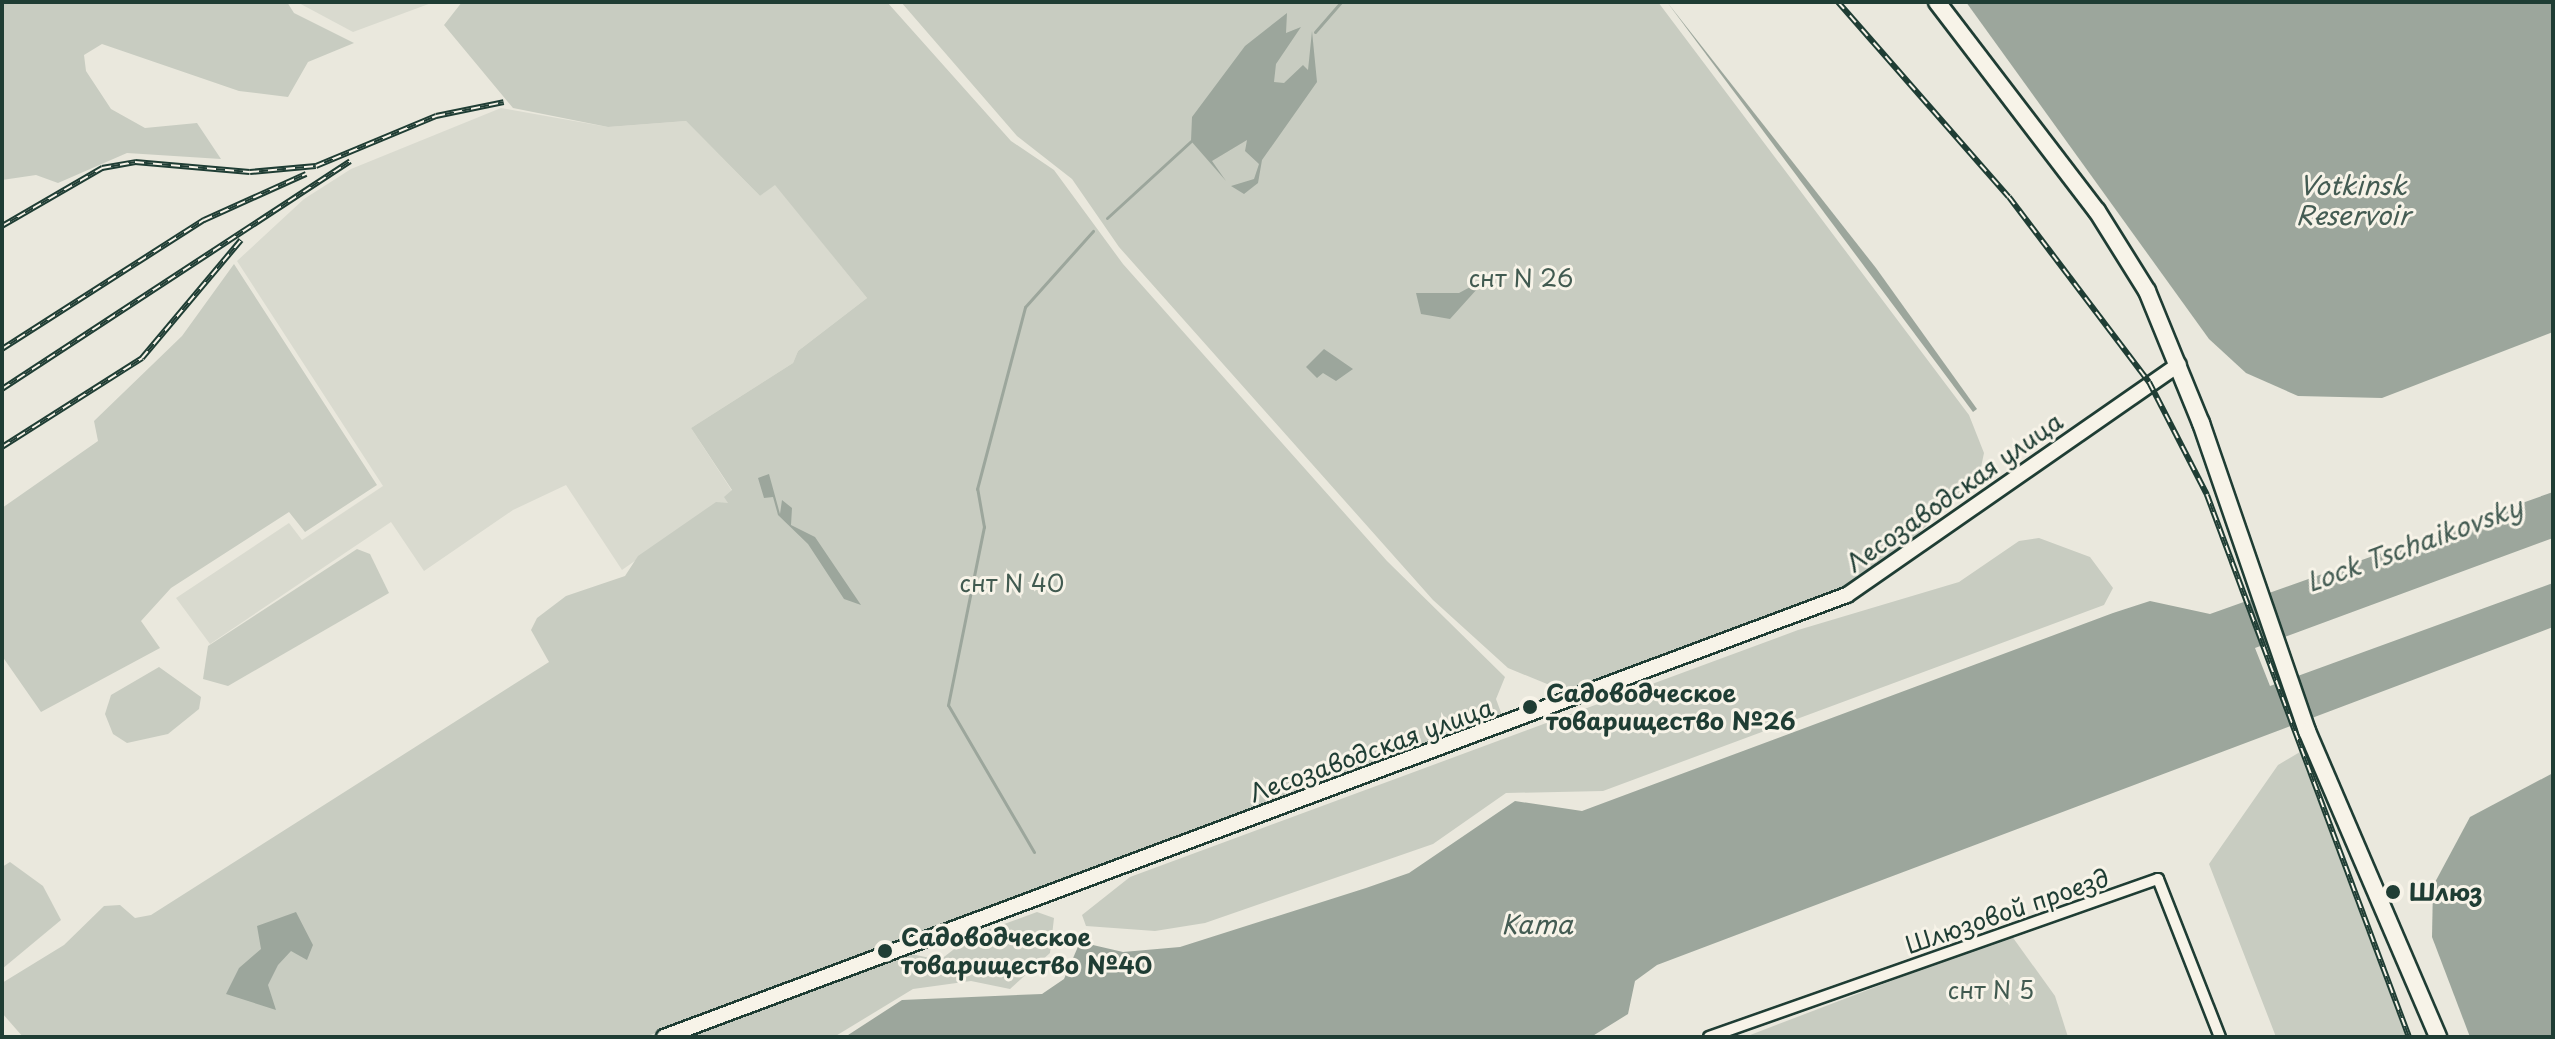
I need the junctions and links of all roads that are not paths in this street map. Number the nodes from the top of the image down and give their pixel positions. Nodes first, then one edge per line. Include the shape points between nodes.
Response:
1 (1937, 2) edge
2 (2179, 364) junction
3 (664, 1037) edge
4 (1709, 1037) edge
5 (2220, 1037) edge
6 (2438, 1037) edge

1 - 2 main road via 2097,211 2147,291
2 - 3 street, Лесозаводская улица via 1847,595
2 - 6 main road via 2231,526 2307,731 2399,933
4 - 5 street, Шлюзовой проезд via 2158,879

